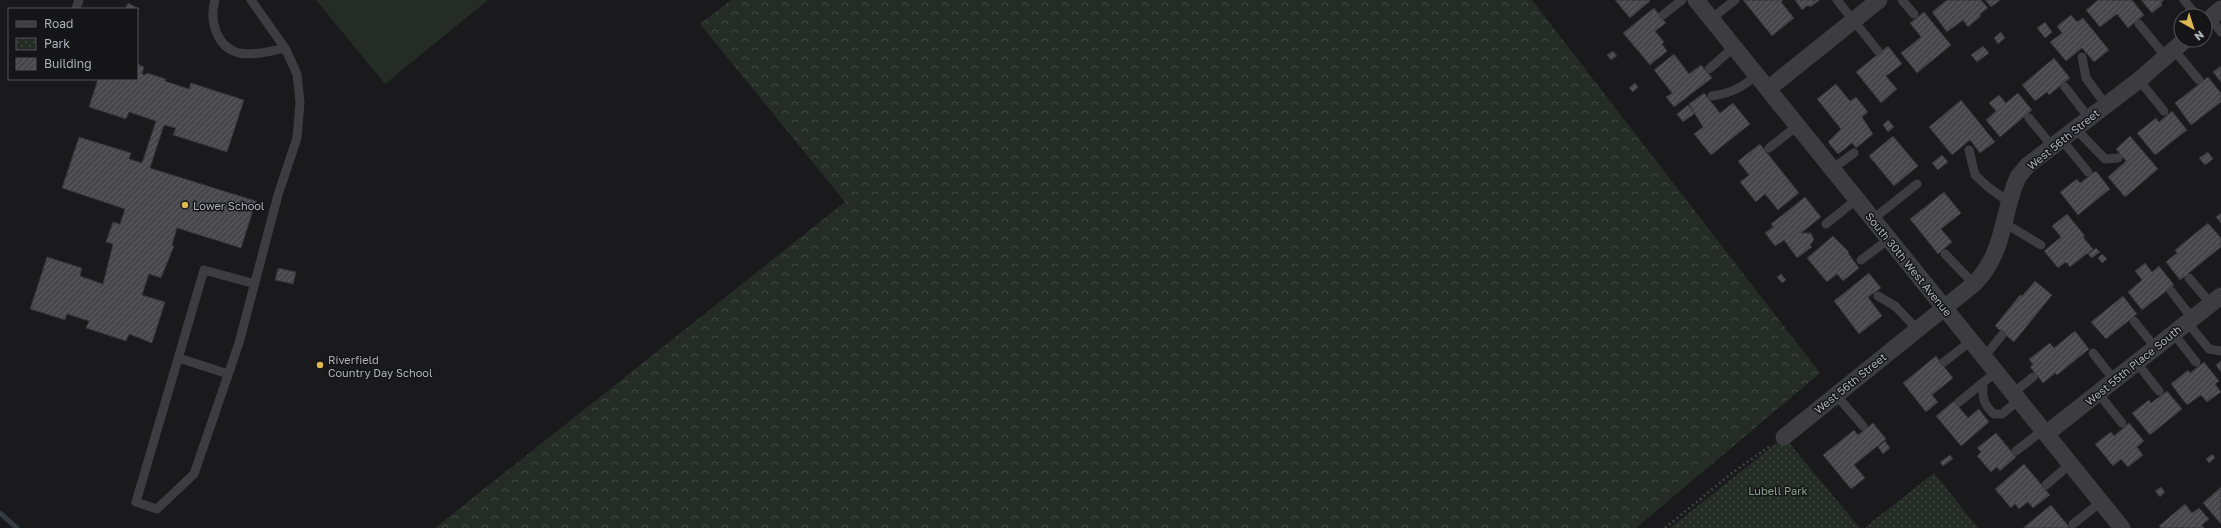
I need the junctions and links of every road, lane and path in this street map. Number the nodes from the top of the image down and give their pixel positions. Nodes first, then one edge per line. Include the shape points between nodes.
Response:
1 (215, 0) edge
2 (250, 0) edge
3 (1682, 0) edge
4 (1696, 0) edge
5 (1735, 0) edge
6 (1837, 0) edge
7 (1902, 0) edge
8 (2184, 0) edge
9 (1872, 2) edge
10 (2196, 8) edge
11 (1914, 14) dead end
12 (1664, 16) dead end
13 (1711, 19) junction
14 (1853, 20) junction
15 (2213, 22) edge
16 (2139, 24) dead end
17 (2221, 32) edge
18 (1734, 47) junction
19 (285, 48) junction
20 (2175, 49) edge
21 (1878, 51) dead end
22 (2082, 57) dead end
23 (1709, 69) dead end
24 (1756, 75) junction
25 (2139, 80) junction
26 (2199, 80) dead end
27 (2066, 87) dead end
28 (1768, 89) junction
29 (1712, 96) dead end
30 (2106, 105) junction
31 (2164, 111) dead end
32 (2029, 118) dead end
33 (2089, 118) junction
34 (1797, 126) junction
35 (2075, 128) junction
36 (2056, 143) junction
37 (1769, 148) dead end
38 (1969, 150) dead end
39 (1854, 152) dead end
40 (2118, 158) dead end
41 (1832, 169) junction
42 (2088, 172) dead end
43 (1917, 184) dead end
44 (1857, 199) junction
45 (2009, 202) junction
46 (1873, 219) junction
47 (2004, 223) junction
48 (1826, 224) dead end
49 (1889, 239) junction
50 (2041, 245) dead end
51 (1945, 254) dead end
52 (1861, 260) dead end
53 (2189, 278) dead end
54 (255, 284) junction
55 (1974, 284) junction
56 (2171, 291) dead end
57 (1878, 296) dead end
58 (2216, 300) edge
59 (1944, 308) junction
60 (2189, 320) junction
61 (2134, 321) dead end
62 (1917, 329) junction
63 (2173, 333) junction
64 (2002, 335) dead end
65 (1971, 341) junction
66 (2156, 347) junction
67 (2221, 351) edge
68 (2093, 353) dead end
69 (1984, 357) junction
70 (178, 358) junction
71 (1944, 362) dead end
72 (2136, 362) junction
73 (2196, 362) dead end
74 (1996, 372) junction
75 (228, 374) junction
76 (2033, 377) dead end
77 (2114, 380) junction
78 (1983, 383) junction
79 (2159, 391) dead end
80 (2098, 393) junction
81 (1836, 395) junction
82 (2016, 397) junction
83 (1959, 402) dead end
84 (2122, 423) dead end
85 (1863, 426) dead end
86 (2044, 432) junction
87 (1784, 437) joint
88 (2016, 451) dead end
89 (2070, 464) junction
90 (2046, 485) dead end
91 (2100, 502) junction
92 (2073, 524) dead end
93 (1665, 528) edge
94 (2122, 528) edge

1 - 19 lane via 213,22 218,36 226,46 239,53 270,52
2 - 19 lane
3 - 12 lane
4 - 13 street, South 30th West Avenue
5 - 13 lane
6 - 14 lane
7 - 11 lane
8 - 10 lane
9 - 14 street
13 - 18 street, South 30th West Avenue
14 - 21 lane
14 - 28 street
15 - 17 lane
16 - 20 lane
18 - 23 lane
18 - 24 street, South 30th West Avenue
19 - 54 lane via 297,74 300,102 297,138 278,195
20 - 25 street, West 56th Street
20 - 26 lane
22 - 30 lane via 2086,78
24 - 28 street, South 30th West Avenue
24 - 29 lane via 1731,93
25 - 30 street, West 56th Street
25 - 31 lane
27 - 33 lane
28 - 34 street, South 30th West Avenue
30 - 33 street, West 56th Street
32 - 36 lane
33 - 35 street, West 56th Street
34 - 37 lane
34 - 41 street, South 30th West Avenue
35 - 36 street, West 56th Street
35 - 40 lane via 2105,159
36 - 42 lane
36 - 45 street, West 56th Street via 2018,177
38 - 45 lane via 1975,175
39 - 41 lane
41 - 44 street, South 30th West Avenue
43 - 46 lane
44 - 46 street, South 30th West Avenue
44 - 48 lane
45 - 47 street, West 56th Street
46 - 49 street, South 30th West Avenue
47 - 50 lane
47 - 55 street, West 56th Street via 1996,255 1986,272
49 - 52 lane
49 - 59 street, South 30th West Avenue
51 - 55 lane
53 - 58 lane
54 - 70 lane via 204,270
54 - 75 lane
55 - 59 street, West 56th Street
56 - 60 lane
57 - 62 lane via 1895,306
58 - 60 street, West 55th Place South
59 - 62 street, West 56th Street
59 - 65 street, South 30th West Avenue
60 - 63 street, West 55th Place South
60 - 67 lane via 2209,349
61 - 66 lane
62 - 81 street, West 56th Street
63 - 66 street, West 55th Place South
63 - 73 lane
64 - 69 lane
65 - 69 street, South 30th West Avenue
65 - 71 lane
66 - 72 street, West 55th Place South
68 - 77 lane
69 - 74 street, South 30th West Avenue
70 - 75 lane
70 - 75 lane via 136,502 157,509 194,474
72 - 77 street, West 55th Place South
72 - 79 lane
74 - 78 lane
74 - 82 street, South 30th West Avenue
76 - 82 lane
77 - 80 street, West 55th Place South
78 - 82 lane via 1982,397 1985,406 1994,414 2002,414
78 - 83 lane
80 - 84 lane
80 - 86 street, West 55th Place South
81 - 85 lane
81 - 87 street, West 56th Street
82 - 86 street, South 30th West Avenue
86 - 88 lane
86 - 89 street, South 30th West Avenue
87 - 93 path via 1732,473
89 - 90 lane
89 - 91 street, South 30th West Avenue
91 - 92 lane
91 - 94 street, South 30th West Avenue

